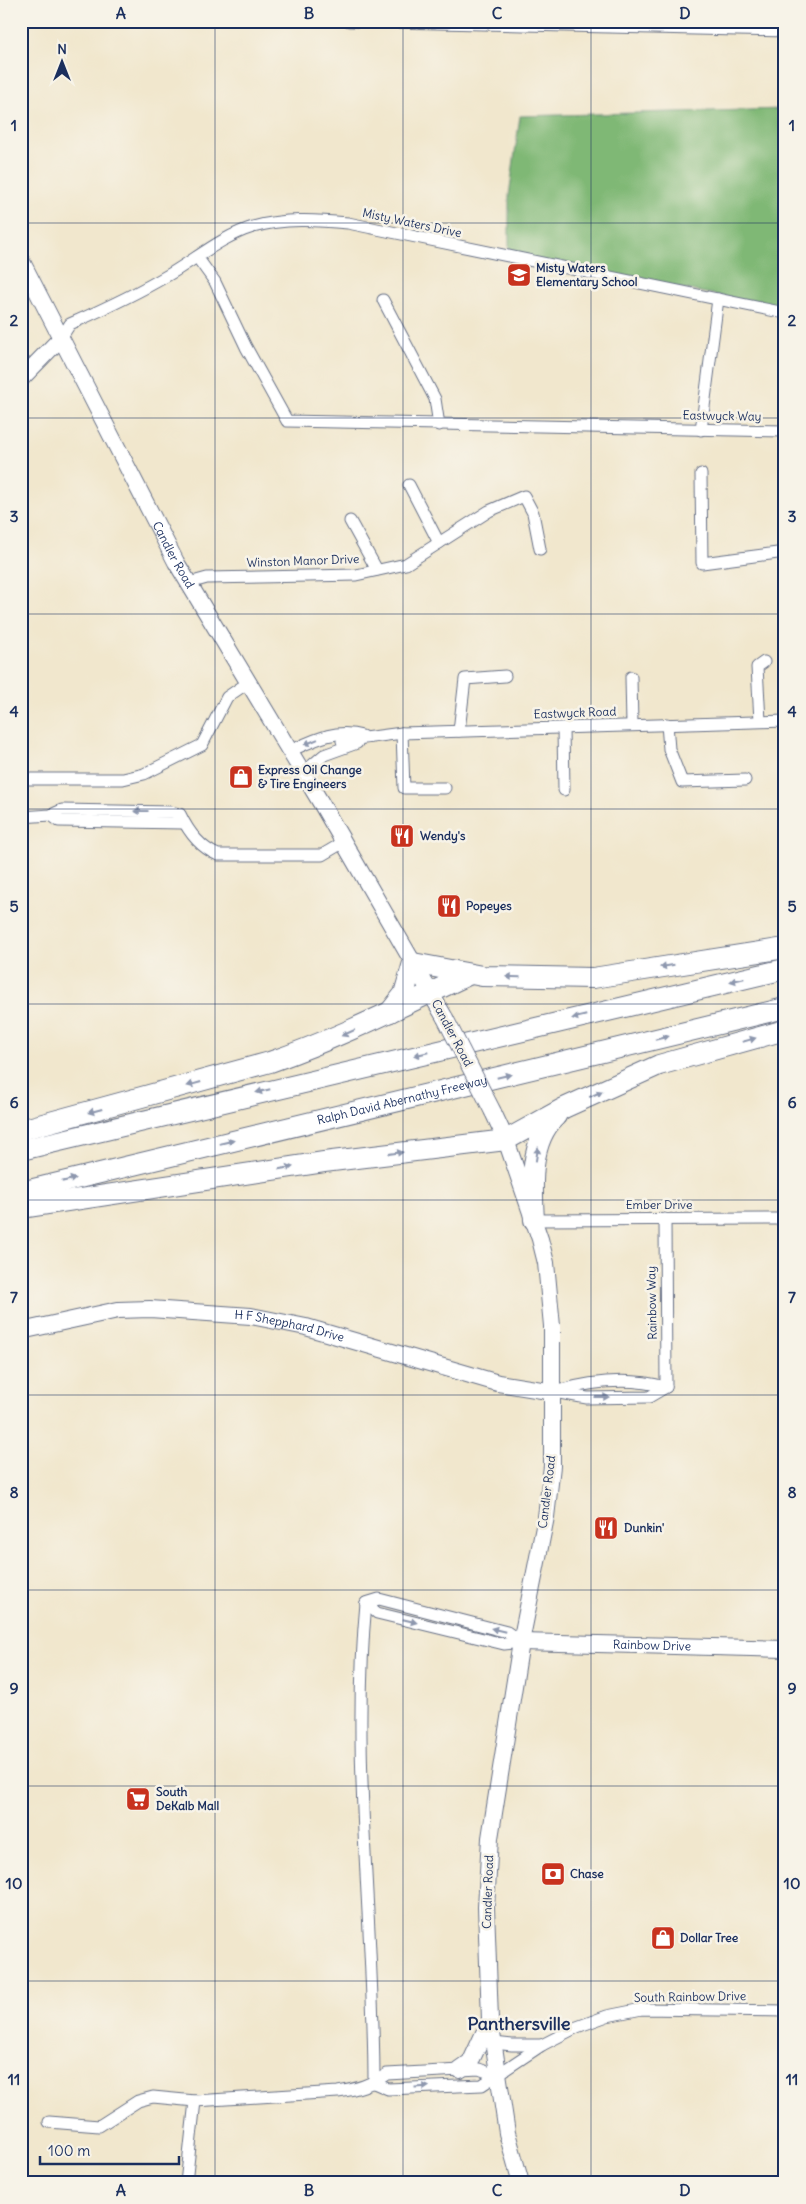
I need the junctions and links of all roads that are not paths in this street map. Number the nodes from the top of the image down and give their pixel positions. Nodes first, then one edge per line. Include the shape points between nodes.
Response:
1 (349, 21) edge
2 (785, 31) edge
3 (197, 257) junction
4 (21, 260) edge
5 (383, 300) dead end
6 (718, 300) junction
7 (785, 313) edge
8 (61, 338) junction
9 (21, 379) edge
10 (439, 425) junction
11 (701, 430) junction
12 (785, 431) edge
13 (701, 474) dead end
14 (409, 485) dead end
15 (350, 521) dead end
16 (439, 543) junction
17 (540, 549) dead end
18 (785, 552) edge
19 (377, 570) junction
20 (189, 584) junction
21 (764, 662) dead end
22 (506, 676) dead end
23 (631, 678) dead end
24 (249, 682) junction
25 (760, 721) junction
26 (785, 721) edge
27 (666, 724) junction
28 (632, 725) junction
29 (563, 728) junction
30 (459, 731) junction
31 (402, 733) junction
32 (366, 737) junction
33 (339, 741) junction
34 (290, 751) junction
35 (303, 773) junction
36 (21, 778) edge
37 (744, 780) dead end
38 (445, 788) dead end
39 (564, 790) dead end
40 (21, 817) edge
41 (344, 842) junction
42 (785, 948) edge
43 (413, 963) junction
44 (785, 969) edge
45 (468, 975) junction
46 (430, 992) junction
47 (785, 1008) edge
48 (388, 1013) junction
49 (785, 1030) edge
50 (564, 1108) junction
51 (21, 1130) edge
52 (506, 1140) junction
53 (21, 1150) edge
54 (21, 1192) edge
55 (21, 1208) edge
56 (785, 1218) edge
57 (665, 1219) junction
58 (534, 1220) junction
59 (21, 1331) edge
60 (554, 1392) junction
61 (521, 1642) junction
62 (785, 1648) edge
63 (785, 2011) edge
64 (490, 2020) junction
65 (494, 2043) junction
66 (542, 2045) junction
67 (460, 2070) junction
68 (498, 2076) junction
69 (374, 2083) junction
70 (195, 2101) junction
71 (48, 2122) dead end
72 (186, 2183) edge
73 (521, 2183) edge

1 - 2 street
3 - 6 street, Misty Waters Drive via 252,227 311,220 348,224
3 - 8 street, Misty Waters Drive via 161,279 70,324
3 - 10 street, Eastwyck Way via 215,282 287,421
4 - 8 main road, Candler Road
5 - 10 street via 435,399
6 - 7 street, Misty Waters Drive
6 - 11 street
8 - 9 main road
8 - 20 main road, Candler Road
10 - 11 street, Eastwyck Way
11 - 12 street, Eastwyck Way
13 - 18 street via 702,563
14 - 16 street
15 - 19 street
16 - 17 street, Winston Manor Drive via 489,511 524,496 533,513
16 - 19 street, Winston Manor Drive via 406,564
19 - 20 street, Winston Manor Drive via 356,575 207,578
20 - 24 main road, Candler Road
21 - 25 street via 757,666
22 - 30 street via 464,679
23 - 28 street
24 - 34 main road, Candler Road
24 - 36 street via 227,697 202,745 144,774 123,779
25 - 26 street, Eastwyck Road
25 - 27 street, Eastwyck Road
27 - 28 street, Eastwyck Road
27 - 37 street via 670,749 682,782
28 - 29 street, Eastwyck Road
29 - 30 street, Eastwyck Road
29 - 39 street
30 - 31 street, Eastwyck Road
31 - 32 street, Eastwyck Road
31 - 38 street via 404,788
32 - 33 street, Eastwyck Road via 352,746
32 - 33 street, Eastwyck Road via 349,732
33 -> 34 street, Eastwyck Road via 314,740
33 - 35 street, Eastwyck Road
34 - 35 main road, Candler Road
35 - 41 main road, Candler Road
40 - 41 street via 51,815 62,810 180,814 207,851 218,855 322,855
41 - 43 main road, Candler Road
42 -> 45 highway via 593,978
43 - 45 highway
43 - 46 main road, Candler Road
43 - 48 highway via 404,994
44 -> 53 highway
45 - 46 highway
46 - 48 highway
46 - 52 main road, Candler Road, bridge
54 -> 47 highway, Ralph David Abernathy Freeway
48 -> 51 highway via 346,1034 270,1062
50 -> 49 highway via 659,1065
50 - 52 highway
58 -> 50 highway via 532,1189 540,1135
55 -> 52 highway via 327,1162
52 - 58 main road, Candler Road
56 - 57 street, Ember Drive
57 - 58 street, Ember Drive
57 - 60 street, Rainbow Way via 666,1387 648,1382 588,1382
58 - 60 main road, Candler Road via 546,1263 550,1294
59 - 60 main road, H F Shepphard Drive via 118,1310 251,1316 306,1327 498,1383
60 - 61 main road, Candler Road via 548,1500
61 - 62 main road, Rainbow Drive
61 - 64 main road, Candler Road via 490,1838 486,1907
61 - 69 street via 504,1644 377,1613 366,1603 361,1668 373,1970
63 - 66 street, South Rainbow Drive via 642,2009 607,2016
64 - 65 main road, Candler Road
64 - 67 main road via 470,2062
65 - 66 street, South Rainbow Drive
65 - 68 main road, Candler Road
66 - 68 street, South Rainbow Drive
67 - 68 street via 479,2069
67 - 69 street via 387,2074
69 -> 68 street, South Rainbow Drive via 388,2089 482,2085
68 - 73 main road, Candler Road via 507,2133
69 - 70 street via 338,2092
70 - 71 street via 145,2098 99,2126
70 - 72 street

